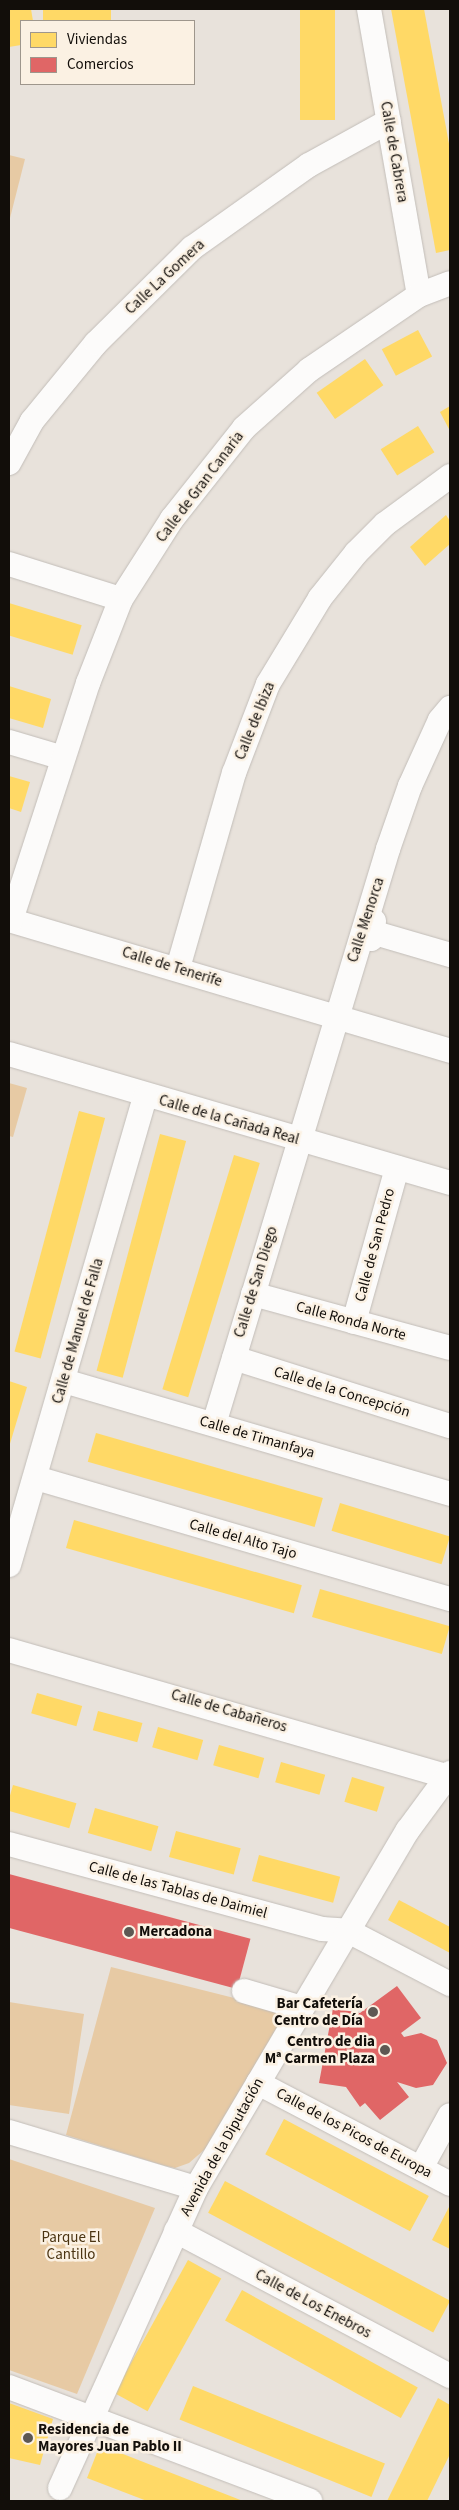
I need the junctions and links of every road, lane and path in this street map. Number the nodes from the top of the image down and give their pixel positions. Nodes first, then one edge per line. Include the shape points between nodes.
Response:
1 (369, 9) edge
2 (389, 121) junction
3 (450, 282) edge
4 (420, 295) junction
5 (9, 463) edge
6 (450, 476) edge
7 (9, 564) edge
8 (121, 599) junction
9 (450, 708) edge
10 (9, 742) edge
11 (63, 758) junction
12 (10, 920) edge
13 (368, 933) junction
14 (450, 955) edge
15 (178, 968) junction
16 (335, 1018) junction
17 (450, 1050) edge
18 (9, 1054) edge
19 (145, 1096) junction
20 (298, 1140) junction
21 (397, 1168) junction
22 (450, 1183) edge
23 (253, 1294) junction
24 (354, 1322) junction
25 (450, 1348) edge
26 (234, 1358) junction
27 (64, 1381) junction
28 (214, 1424) junction
29 (450, 1426) edge
30 (36, 1478) junction
31 (450, 1494) edge
32 (9, 1565) edge
33 (450, 1599) edge
34 (9, 1650) edge
35 (450, 1775) edge
36 (9, 1844) edge
37 (348, 1931) junction
38 (450, 1984) edge
39 (244, 1991) dead end
40 (302, 2008) junction
41 (258, 2083) junction
42 (450, 2115) edge
43 (9, 2132) edge
44 (421, 2168) junction
45 (450, 2184) edge
46 (196, 2188) junction
47 (176, 2232) junction
48 (450, 2376) edge
49 (9, 2388) edge
50 (92, 2418) junction
51 (60, 2488) dead end
52 (310, 2501) edge

1 - 2 street, Calle de Cabrera
2 - 4 street, Calle de Cabrera
2 - 5 street, Calle La Gomera via 309,165 192,248 96,342 32,421
3 - 4 street, Calle de Gran Canaria
4 - 8 street, Calle de Gran Canaria via 309,370 244,428 172,519
6 - 15 street, Calle de Ibiza via 386,524 356,553 320,598 268,684 234,773
7 - 8 street
8 - 11 street, Calle de Gran Canaria
9 - 13 street, Calle Menorca via 440,720 410,786
10 - 11 street
11 - 12 street, Calle de Gran Canaria
12 - 15 street, Calle de Tenerife
13 - 14 street
13 - 16 street, Calle Menorca
15 - 16 street, Calle de Tenerife
16 - 17 street, Calle de Tenerife
16 - 20 street, Calle Menorca
18 - 19 street, Calle de la Cañada Real
19 - 20 street, Calle de la Cañada Real
19 - 27 street, Calle de Manuel de Falla
20 - 21 street, Calle de la Cañada Real
20 - 23 street, Calle de San Diego
21 - 22 street, Calle de la Cañada Real
21 - 24 street, Calle de San Pedro
23 - 24 street, Calle Ronda Norte
23 - 26 street, Calle de San Diego
24 - 25 street, Calle Ronda Norte
26 - 28 street, Calle de San Diego
26 - 29 street, Calle de la Concepción
27 - 28 street, Calle de Timanfaya
27 - 30 street, Calle de Manuel de Falla
28 - 31 street, Calle de Timanfaya
30 - 32 street, Calle de Manuel de Falla
30 - 33 street, Calle del Alto Tajo
34 - 35 street, Calle de Cabañeros
35 - 37 street, Avenida de la Diputación via 408,1830
36 - 37 street, Calle de las Tablas de Daimiel via 322,1929
37 - 38 street
37 - 40 street, Avenida de la Diputación
39 - 40 street
40 - 41 street, Avenida de la Diputación
41 - 44 street, Calle de los Picos de Europa
41 - 46 street, Avenida de la Diputación
42 - 44 street
43 - 46 street
44 - 45 street, Calle de los Picos de Europa
46 - 47 street, Avenida de la Diputación
47 - 48 street, Calle de Los Enebros
47 - 50 street, Avenida de la Diputación
49 - 50 street
50 - 51 street, Avenida de la Diputación
50 - 52 street

